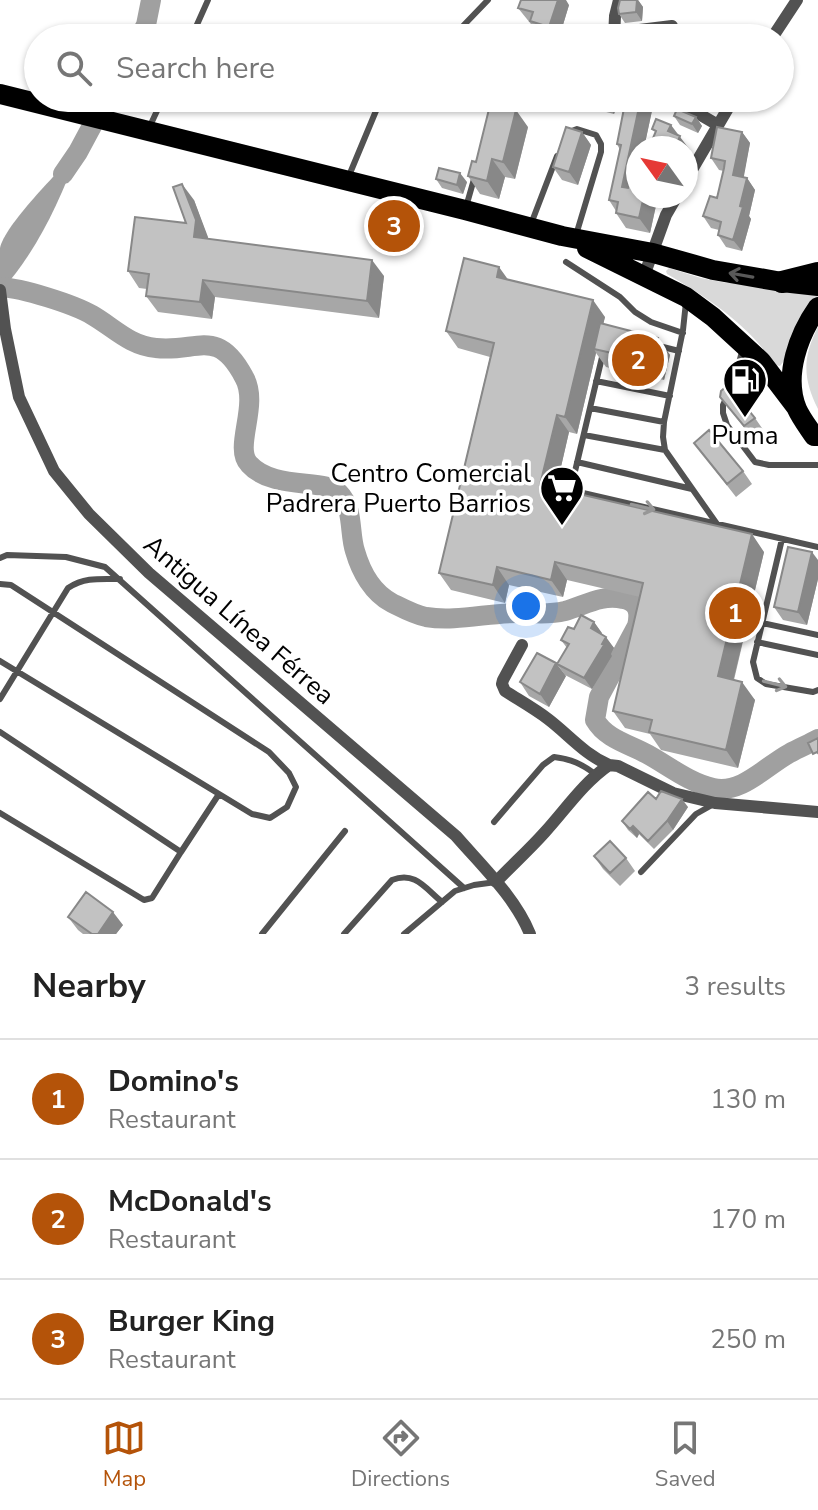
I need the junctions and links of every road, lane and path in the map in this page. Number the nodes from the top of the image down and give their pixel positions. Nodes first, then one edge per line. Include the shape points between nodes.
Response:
1 (208, 0) edge
2 (488, 0) edge
3 (619, 0) edge
4 (797, 0) edge
5 (197, 24) edge
6 (465, 24) edge
7 (615, 24) edge
8 (781, 24) edge
9 (0, 94) edge
10 (24, 99) edge
11 (74, 112) edge
12 (156, 112) edge
13 (376, 112) edge
14 (492, 112) edge
15 (694, 112) edge
16 (726, 112) edge
17 (718, 125) junction
18 (488, 126) edge
19 (147, 131) junction
20 (563, 139) edge
21 (557, 154) edge
22 (698, 159) edge
23 (477, 169) edge
24 (347, 181) junction
25 (670, 208) edge
26 (465, 210) junction
27 (530, 227) junction
28 (569, 237) junction
29 (653, 253) junction
30 (566, 262) dead end
31 (818, 273) edge
32 (644, 276) junction
33 (782, 282) junction
34 (818, 286) edge
35 (0, 292) edge
36 (686, 297) junction
37 (818, 307) edge
38 (683, 333) junction
39 (654, 344) edge
40 (744, 345) junction
41 (603, 351) edge
42 (679, 351) junction
43 (596, 381) junction
44 (670, 396) junction
45 (796, 407) junction
46 (590, 408) junction
47 (664, 422) junction
48 (584, 435) junction
49 (817, 439) edge
50 (665, 450) junction
51 (577, 462) junction
52 (818, 465) edge
53 (692, 489) junction
54 (717, 524) junction
55 (782, 539) junction
56 (818, 547) edge
57 (0, 558) edge
58 (120, 579) junction
59 (0, 584) edge
60 (52, 613) junction
61 (762, 623) junction
62 (818, 635) edge
63 (757, 642) junction
64 (522, 645) dead end
65 (818, 655) edge
66 (0, 661) edge
67 (17, 672) junction
68 (818, 690) edge
69 (0, 699) edge
70 (0, 732) edge
71 (609, 765) junction
72 (595, 774) junction
73 (219, 794) junction
74 (715, 803) junction
75 (818, 812) edge
76 (0, 813) edge
77 (494, 822) dead end
78 (345, 831) dead end
79 (181, 852) junction
80 (641, 872) dead end
81 (496, 882) junction
82 (464, 888) junction
83 (442, 902) junction
84 (262, 934) edge
85 (344, 934) edge
86 (404, 934) edge
87 (530, 934) edge

1 - 5 lane
2 - 6 lane
3 - 7 street
4 - 8 street
9 - 10 main road
11 - 19 main road
12 - 19 lane
13 - 24 lane
14 - 18 lane
15 - 17 street
16 - 17 street
17 - 22 street
19 - 24 main road
20 - 28 lane via 577,129 596,135 601,144
21 - 27 lane
23 - 26 lane
24 - 26 main road
25 - 29 street
26 - 27 main road
27 - 28 main road
28 - 29 main road
28 - 32 main road
29 - 32 street
33 -> 29 main road
30 - 38 lane via 651,322
31 - 33 highway
32 - 36 main road
33 - 34 main road
35 - 81 street, Antigua Línea Férrea via 19,397 54,471 89,514 149,573 456,836
36 - 38 lane
36 - 40 main road
37 - 45 main road via 798,343 793,369
38 - 42 lane
39 - 42 lane
40 - 45 main road
40 - 52 lane via 723,405 727,425 755,462
41 - 43 lane
42 - 44 lane
43 - 44 lane
43 - 46 lane
44 - 47 lane
45 - 49 main road
46 - 47 lane
46 - 48 lane
47 - 50 lane
48 - 50 lane
48 - 51 lane
50 - 53 lane
51 - 53 lane
51 -> 54 lane via 572,484 583,493
53 - 54 lane
54 - 55 lane
55 - 56 lane
55 - 61 lane
57 - 58 lane via 66,557 105,567
58 - 60 lane via 78,581
58 - 82 lane
59 - 60 lane via 11,585
60 - 67 lane
60 - 73 lane via 269,752 296,787 287,807 270,818 252,814
61 - 62 lane
61 - 63 lane
63 - 65 lane
63 -> 68 lane via 757,678 766,684
64 - 71 street via 503,680 505,691
66 - 67 lane
67 - 69 lane
67 - 73 lane
70 - 79 lane
71 - 72 street
71 - 74 street via 673,793
72 - 77 lane via 583,764 554,757
72 - 81 street
73 - 79 lane
74 - 75 street
74 - 80 lane via 696,814
76 - 79 lane via 144,900 152,898
78 - 84 lane
81 - 82 lane
81 - 87 street, Antigua Línea Férrea
82 - 83 lane
83 - 85 lane via 411,877 402,876 392,880
83 - 86 lane

